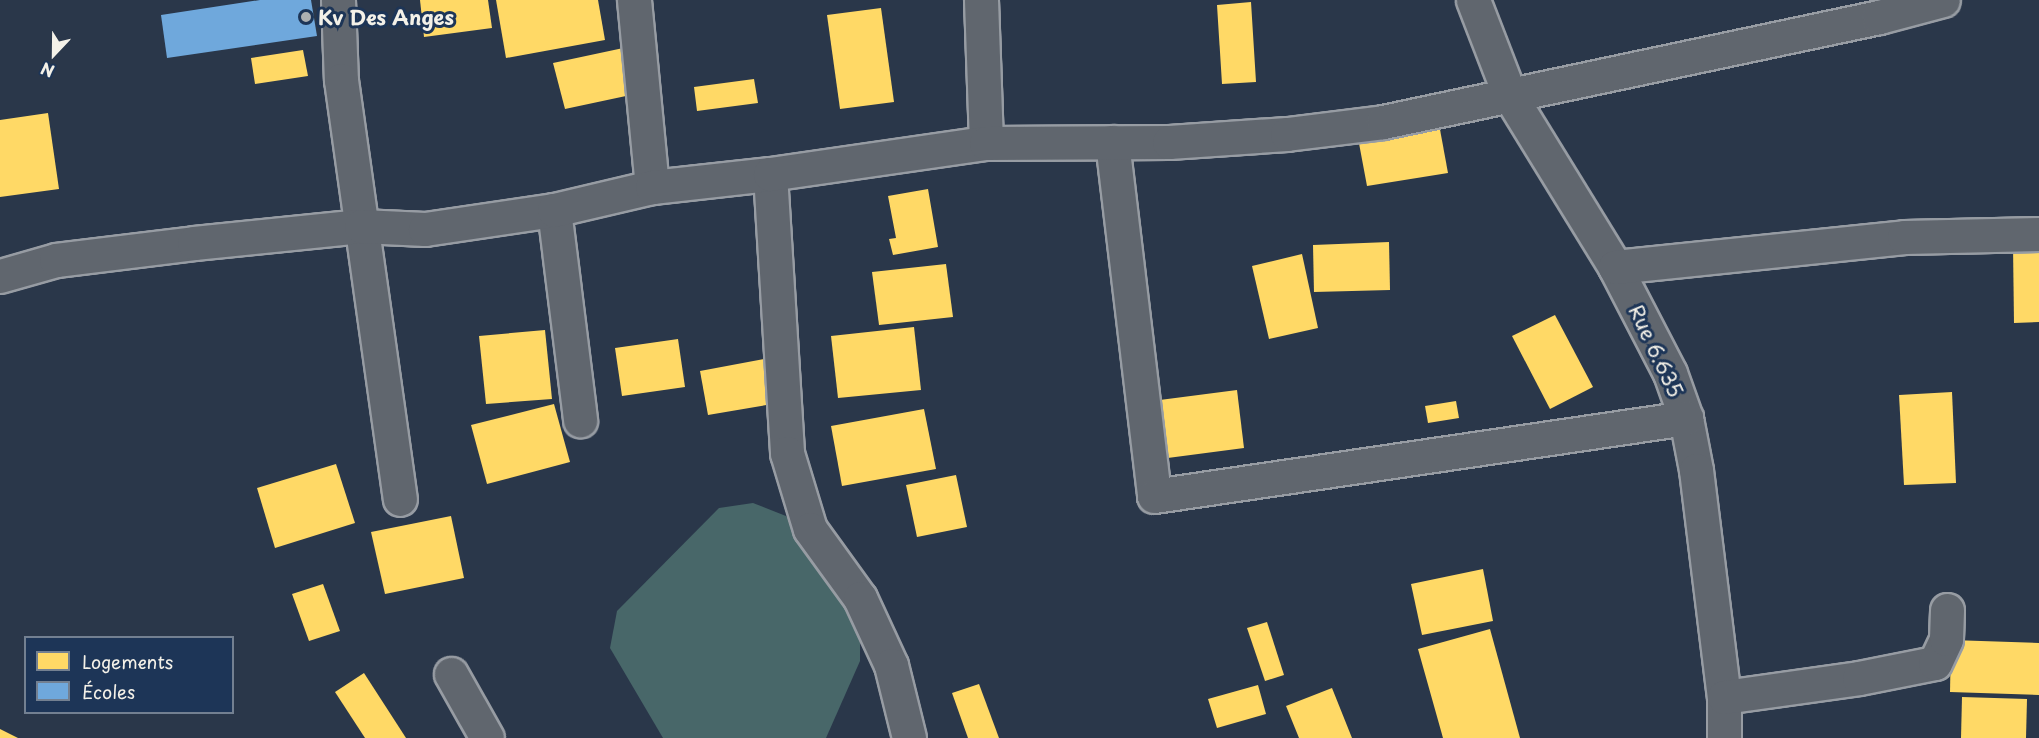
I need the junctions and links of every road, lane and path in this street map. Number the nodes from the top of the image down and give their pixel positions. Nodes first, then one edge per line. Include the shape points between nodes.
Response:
1 (338, 0) edge
2 (634, 0) edge
3 (981, 0) edge
4 (1473, 0) edge
5 (1943, 0) edge
6 (1510, 96) junction
7 (1113, 142) junction
8 (986, 143) junction
9 (770, 174) junction
10 (652, 187) junction
11 (554, 210) junction
12 (361, 226) junction
13 (2039, 234) edge
14 (1615, 267) junction
15 (0, 276) edge
16 (1686, 418) junction
17 (580, 420) dead end
18 (400, 499) dead end
19 (1947, 610) dead end
20 (451, 674) dead end
21 (1724, 697) junction
22 (487, 738) edge
23 (909, 738) edge
24 (1724, 738) edge

1 - 12 street via 341,80
2 - 10 street
3 - 8 street
4 - 6 street, Rue 6.635
5 - 6 street
6 - 7 street via 1383,122 1287,135
6 - 14 street, Rue 6.635
7 - 8 street
7 - 16 street via 1154,496
8 - 9 street
9 - 10 street
9 - 23 street via 787,453 810,529 860,598 891,665
10 - 11 street
11 - 12 street via 425,229
11 - 17 street
12 - 15 street via 56,260
12 - 18 street
13 - 14 street via 1904,237
14 - 16 street, Rue 6.635 via 1671,374
16 - 21 street, Rue 6.635
19 - 21 street via 1946,639 1935,663
20 - 22 street
21 - 24 street, Rue 6.635

